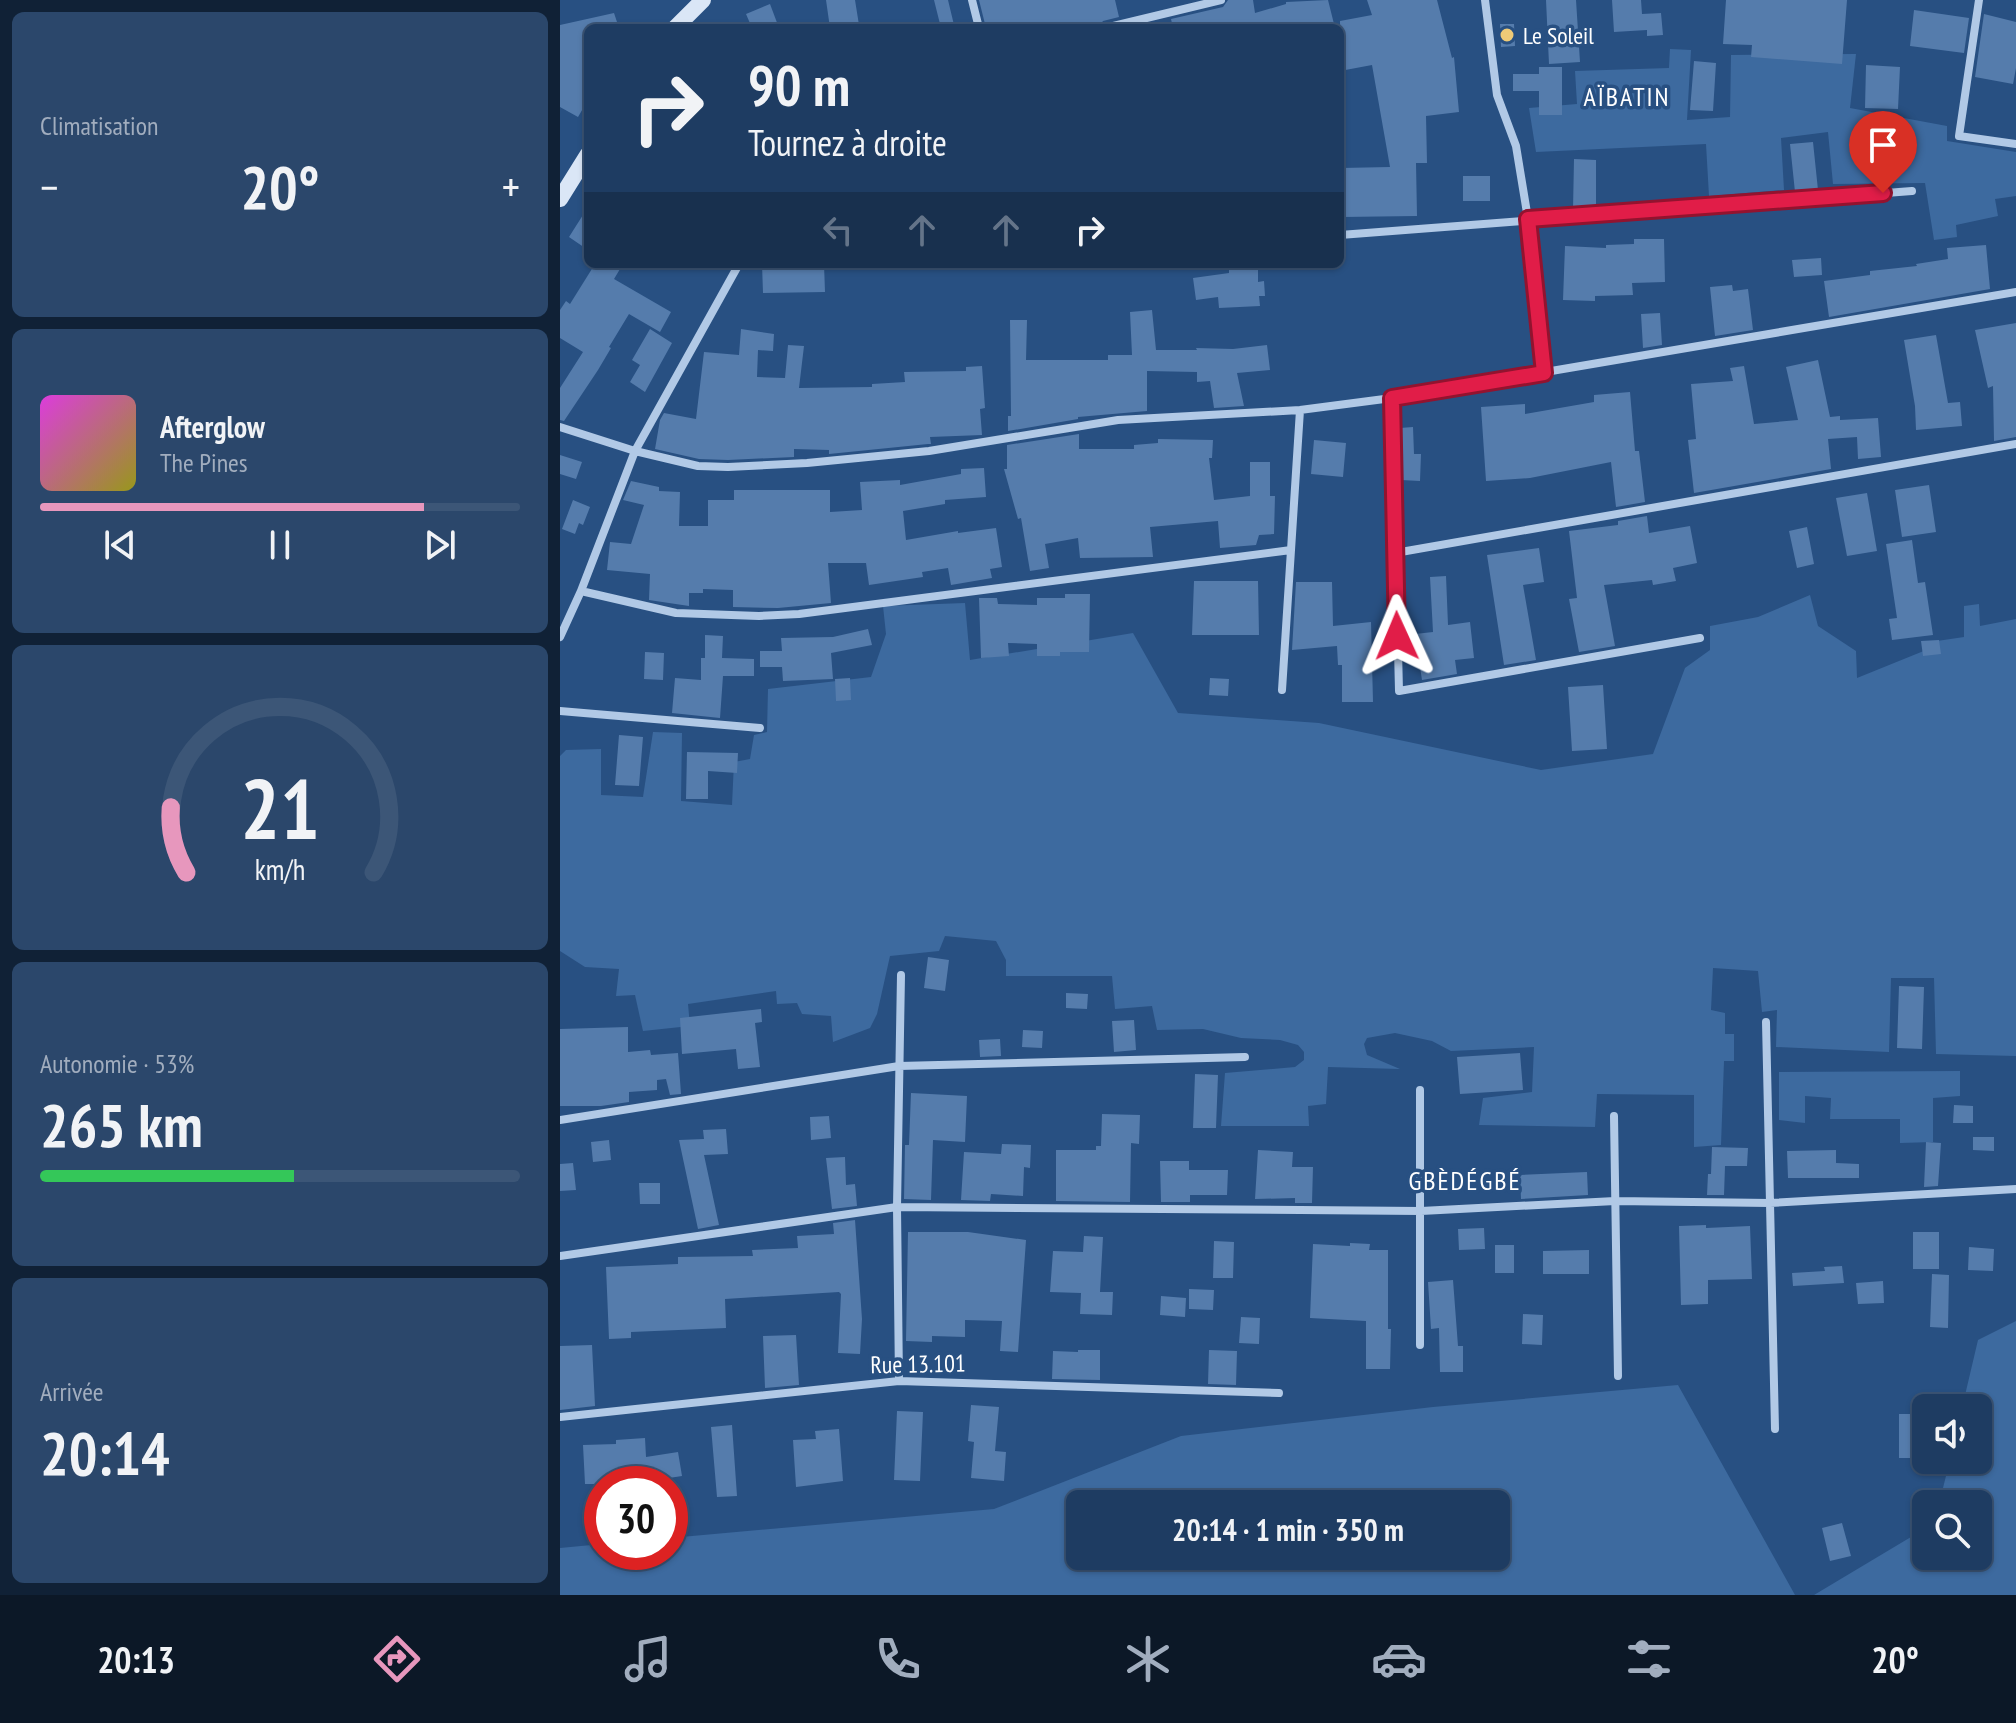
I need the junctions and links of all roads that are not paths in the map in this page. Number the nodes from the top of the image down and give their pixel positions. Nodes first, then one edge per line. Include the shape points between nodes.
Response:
1 (703, 0) edge
2 (972, 0) edge
3 (1221, 0) edge
4 (1485, 0) edge
5 (1979, 0) edge
6 (679, 24) edge
7 (978, 24) edge
8 (1122, 24) edge
9 (2016, 144) edge
10 (584, 160) edge
11 (1912, 191) dead end
12 (560, 199) edge
13 (1528, 219) junction
14 (1344, 235) edge
15 (737, 268) edge
16 (2016, 292) edge
17 (1544, 373) junction
18 (1392, 398) junction
19 (1300, 410) junction
20 (560, 427) edge
21 (2016, 444) edge
22 (635, 451) junction
23 (1291, 550) junction
24 (1395, 553) junction
25 (581, 591) junction
26 (560, 637) edge
27 (1700, 638) dead end
28 (1282, 690) dead end
29 (560, 711) edge
30 (760, 728) dead end
31 (901, 975) dead end
32 (1766, 1022) dead end
33 (1245, 1057) dead end
34 (899, 1066) junction
35 (1420, 1090) dead end
36 (1614, 1116) dead end
37 (560, 1120) edge
38 (2016, 1189) edge
39 (1615, 1201) junction
40 (1770, 1203) junction
41 (897, 1207) junction
42 (1421, 1211) junction
43 (560, 1256) edge
44 (1420, 1345) dead end
45 (1618, 1376) dead end
46 (899, 1381) junction
47 (1279, 1393) dead end
48 (560, 1417) edge
49 (1775, 1429) dead end

1 - 6 main road
2 - 7 street
3 - 8 street
4 - 13 street via 1497,95 1516,146
5 - 9 street via 1959,136
10 - 12 main road
11 - 13 street
13 - 14 street
13 - 17 street
15 - 22 street
16 - 17 street
17 - 18 street
18 - 19 street
18 - 24 street
19 - 22 street via 1118,420 929,451 807,463 698,466
19 - 23 street
20 - 22 street
21 - 24 street
22 - 25 street
23 - 25 street via 799,614 676,613
23 - 28 street
24 - 27 street via 1399,691
25 - 26 street
29 - 30 street
31 - 34 street
32 - 40 street
33 - 34 street
34 - 37 street
34 - 41 street
35 - 42 street
36 - 39 street
38 - 40 street
39 - 40 street
39 - 42 street
39 - 45 street
40 - 49 street
41 - 42 street
41 - 43 street
41 - 46 street
42 - 44 street
46 - 47 street, Rue 13.101
46 - 48 street, Rue 13.101

